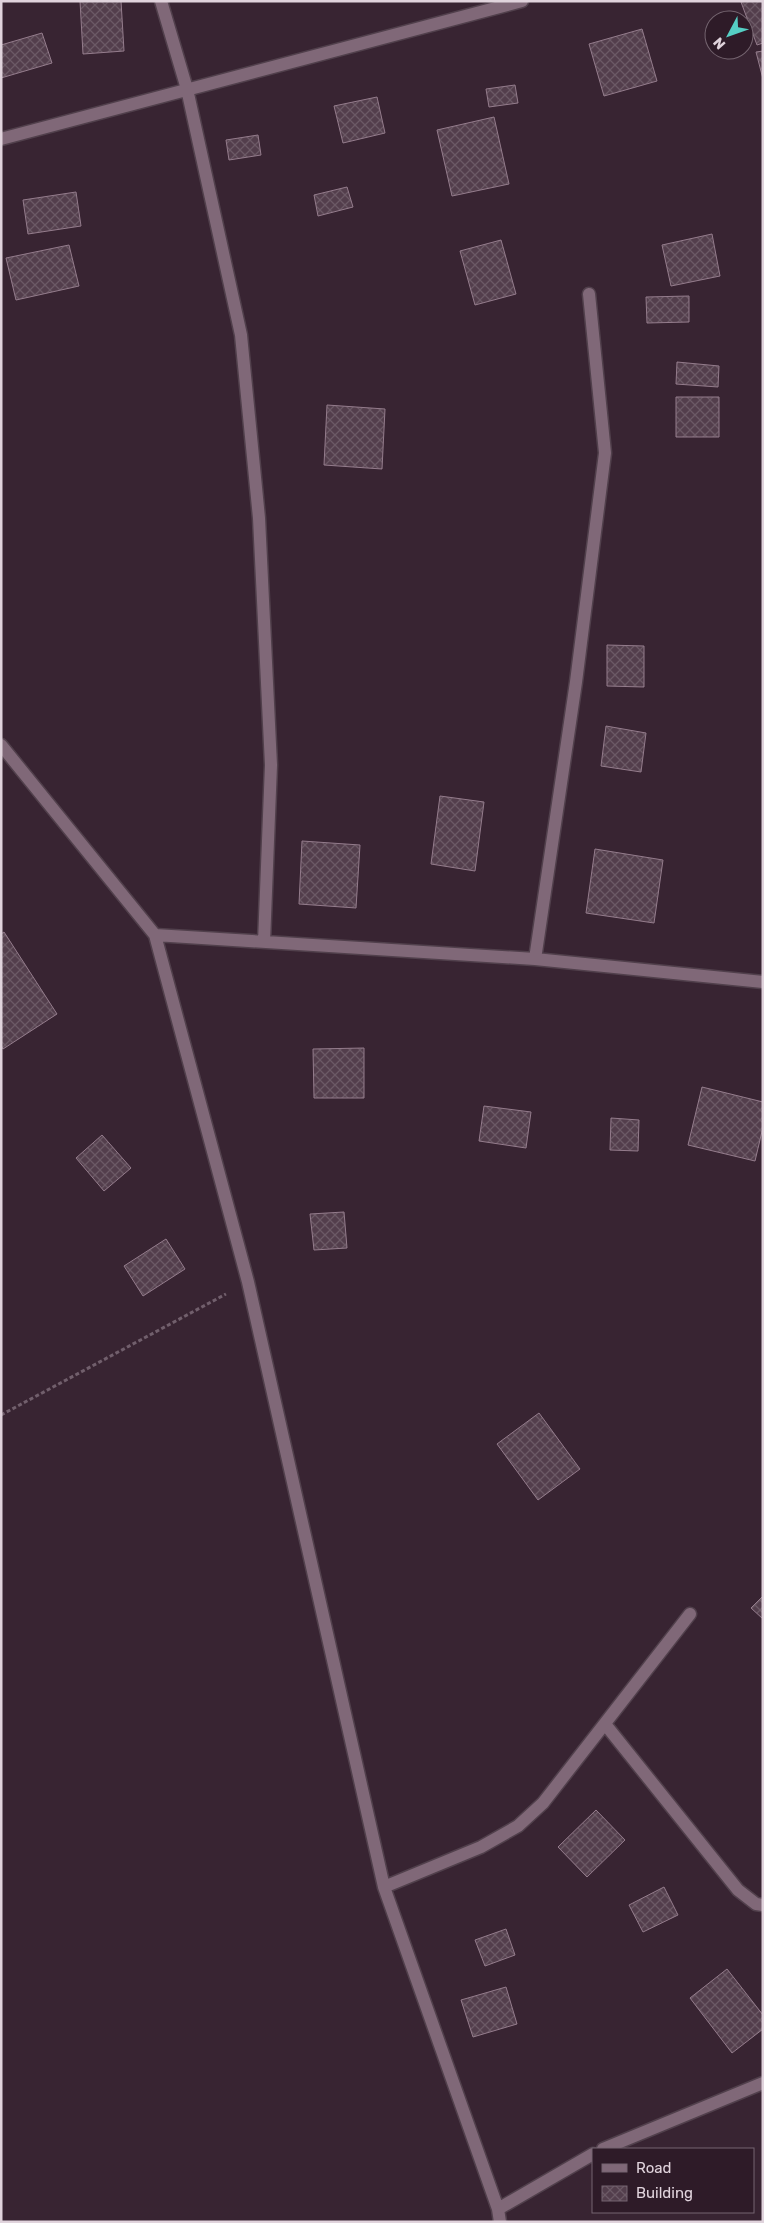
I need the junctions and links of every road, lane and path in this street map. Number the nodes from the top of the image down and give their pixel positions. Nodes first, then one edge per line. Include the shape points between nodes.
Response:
1 (160, 1) edge
2 (522, 1) edge
3 (187, 90) junction
4 (1, 138) edge
5 (589, 294) dead end
6 (1, 745) edge
7 (156, 935) junction
8 (264, 942) junction
9 (535, 959) junction
10 (763, 982) edge
11 (248, 1282) junction
12 (1, 1415) edge
13 (690, 1614) dead end
14 (605, 1724) junction
15 (384, 1887) junction
16 (763, 1905) edge
17 (763, 2083) edge
18 (605, 2148) edge
19 (592, 2155) edge
20 (498, 2209) junction
21 (500, 2222) edge

1 - 3 street
2 - 3 street
3 - 4 street
3 - 8 street via 242,335 259,518 271,765
5 - 9 street via 605,453 576,682
6 - 7 street
7 - 8 street
7 - 11 street
8 - 9 street
9 - 10 street
11 - 12 path
11 - 15 street
13 - 14 street
14 - 15 street via 544,1803 518,1826 481,1847
14 - 16 street via 738,1890 756,1904
15 - 20 street
17 - 18 street
19 - 20 street
20 - 21 street

